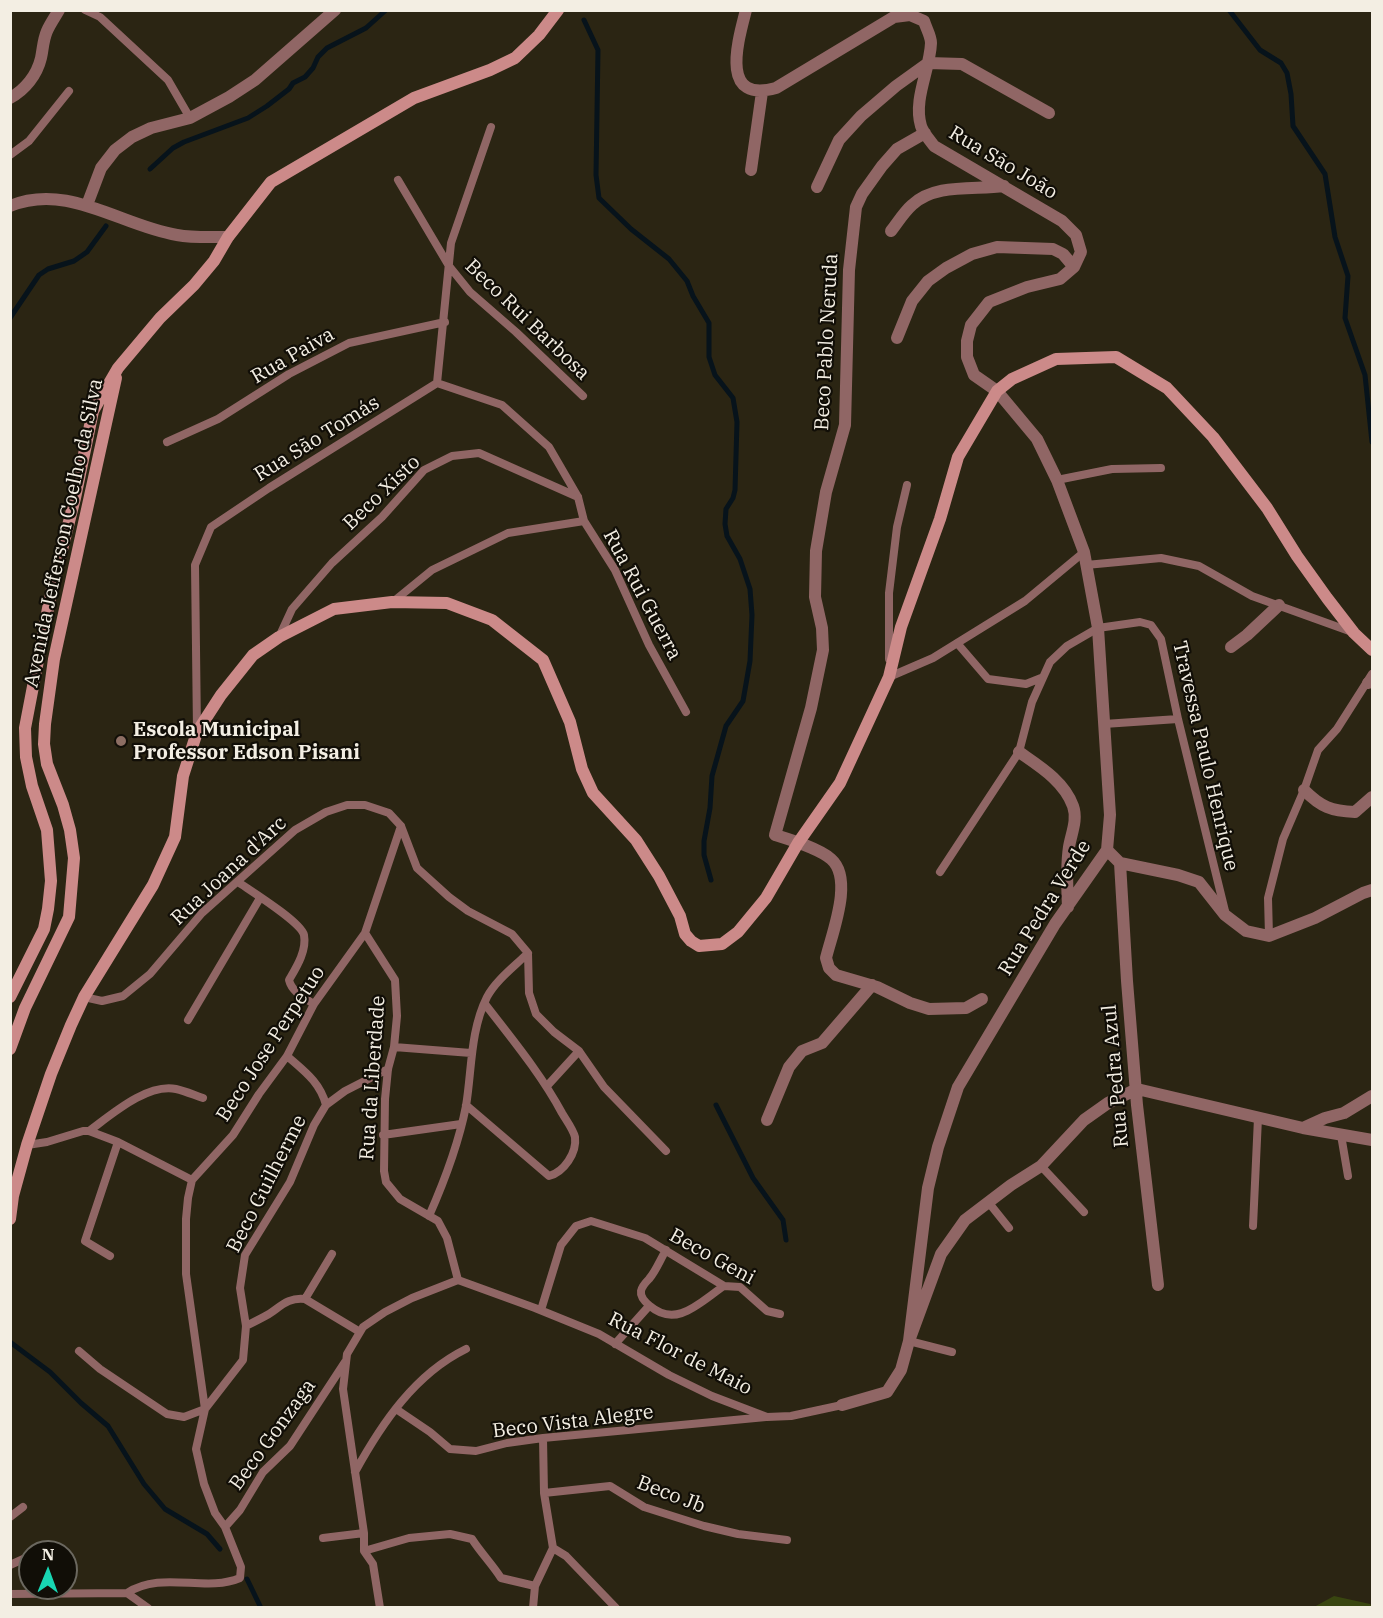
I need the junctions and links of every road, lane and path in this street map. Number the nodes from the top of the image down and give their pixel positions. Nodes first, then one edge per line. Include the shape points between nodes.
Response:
1 (59, 10) edge
2 (85, 10) edge
3 (335, 10) edge
4 (558, 10) edge
5 (746, 10) edge
6 (928, 63) junction
7 (69, 91) dead end
8 (14, 92) edge
9 (762, 92) junction
10 (1049, 113) dead end
11 (190, 118) junction
12 (491, 127) dead end
13 (925, 133) junction
14 (10, 155) edge
15 (751, 170) dead end
16 (398, 180) dead end
17 (1004, 186) junction
18 (817, 187) dead end
19 (87, 205) junction
20 (10, 206) edge
21 (891, 231) dead end
22 (228, 237) junction
23 (450, 266) junction
24 (1074, 267) junction
25 (445, 322) junction
26 (897, 338) dead end
27 (118, 368) junction
28 (437, 383) junction
29 (997, 391) junction
30 (583, 396) dead end
31 (166, 442) dead end
32 (1161, 468) dead end
33 (1058, 480) junction
34 (907, 486) dead end
35 (578, 497) junction
36 (584, 521) junction
37 (1085, 559) junction
38 (392, 602) junction
39 (1279, 605) junction
40 (1098, 628) junction
41 (1354, 633) junction
42 (279, 637) junction
43 (957, 643) junction
44 (1231, 647) dead end
45 (1372, 650) edge
46 (889, 677) junction
47 (1041, 678) junction
48 (1371, 680) edge
49 (686, 712) dead end
50 (1178, 719) junction
51 (1104, 724) junction
52 (197, 732) junction
53 (1019, 752) junction
54 (1304, 790) junction
55 (1372, 797) edge
56 (401, 826) junction
57 (798, 843) junction
58 (1107, 850) junction
59 (1120, 863) junction
60 (940, 873) dead end
61 (238, 882) junction
62 (1372, 890) edge
63 (260, 898) junction
64 (1068, 907) junction
65 (1225, 915) junction
66 (365, 933) junction
67 (1269, 936) junction
68 (528, 953) junction
69 (872, 985) junction
70 (84, 996) junction
71 (10, 997) edge
72 (982, 999) dead end
73 (314, 1004) junction
74 (485, 1004) junction
75 (188, 1020) dead end
76 (394, 1047) junction
77 (10, 1049) edge
78 (579, 1051) junction
79 (471, 1053) junction
80 (287, 1056) junction
81 (388, 1070) junction
82 (548, 1086) junction
83 (1137, 1089) junction
84 (1372, 1096) edge
85 (203, 1098) dead end
86 (326, 1105) junction
87 (466, 1105) junction
88 (1258, 1118) junction
89 (767, 1120) dead end
90 (461, 1124) junction
91 (1303, 1128) junction
92 (89, 1131) junction
93 (383, 1135) junction
94 (1341, 1135) junction
95 (1372, 1140) edge
96 (118, 1142) junction
97 (27, 1145) junction
98 (666, 1151) dead end
99 (1041, 1166) junction
100 (1348, 1176) dead end
101 (192, 1180) junction
102 (990, 1203) junction
103 (11, 1212) edge
104 (1084, 1212) dead end
105 (429, 1216) junction
106 (10, 1219) edge
107 (1253, 1226) dead end
108 (1009, 1228) dead end
109 (666, 1251) junction
110 (332, 1254) dead end
111 (110, 1256) dead end
112 (458, 1280) junction
113 (724, 1286) junction
114 (1158, 1286) dead end
115 (305, 1299) junction
116 (649, 1306) junction
117 (541, 1310) junction
118 (780, 1314) dead end
119 (246, 1326) junction
120 (360, 1332) junction
121 (909, 1341) junction
122 (615, 1344) junction
123 (466, 1349) dead end
124 (78, 1351) dead end
125 (952, 1352) dead end
126 (346, 1360) junction
127 (842, 1405) joint
128 (205, 1409) junction
129 (396, 1409) junction
130 (767, 1417) junction
131 (543, 1438) junction
132 (355, 1472) junction
133 (544, 1493) junction
134 (23, 1507) dead end
135 (10, 1517) edge
136 (225, 1527) junction
137 (364, 1533) junction
138 (323, 1538) dead end
139 (787, 1540) dead end
140 (553, 1548) junction
141 (364, 1551) junction
142 (535, 1586) junction
143 (127, 1593) junction
144 (10, 1594) edge
145 (148, 1608) edge
146 (380, 1608) edge
147 (533, 1608) edge
148 (616, 1608) edge

1 - 8 street via 48,30 34,76
2 - 11 lane via 100,17 168,80
3 - 11 street via 255,80
4 - 22 street, Avenida Jefferson Coelho da Silva via 515,58 414,98 271,182
5 - 9 street via 736,46 736,63 739,78 750,90
6 - 9 street, Rua São João via 931,41 924,21 910,15 894,17 776,88
6 - 10 street via 962,64
6 - 13 street, Rua São João via 920,116
6 - 18 street via 861,116 839,140
7 - 14 lane via 29,141
9 - 15 street
11 - 19 street via 151,128 115,150 101,168
12 - 23 lane via 452,243
13 - 17 street, Rua São João via 934,146
13 - 57 street, Beco Pablo Neruda via 897,149 856,207 849,270 845,425 826,492 816,551 815,597 823,650 775,835
16 - 23 lane, Beco Rui Barbosa
17 - 21 street via 933,193 913,203
17 - 24 street, Rua São João via 1062,221 1076,235 1081,252
19 - 20 street via 48,199 23,200
19 - 22 street via 175,235
22 - 27 street, Avenida Jefferson Coelho da Silva via 194,285
23 - 25 lane
23 - 30 lane, Beco Rui Barbosa via 470,292
24 - 26 street via 1053,249 997,247 972,254 928,281 912,301
24 - 29 street via 1060,279 989,302 971,325 967,357 974,375
25 - 28 lane
25 - 31 lane, Rua Paiva via 349,343 289,374 218,419
27 - 71 street, Avenida Jefferson Coelho da Silva via 93,411 25,728 32,786 47,830 51,881 44,929
27 - 77 street, Avenida Jefferson Coelho da Silva via 54,659 45,724 47,764 65,813 74,858 69,917 25,1008
28 - 35 lane via 502,405 549,447
28 - 52 lane, Rua São Tomás via 211,527 195,566
29 - 33 street, Rua Pedra Verde via 1037,439
29 - 41 street via 1012,379 1056,359 1116,357 1167,388 1213,437
29 - 46 street via 958,457
32 - 33 lane via 1113,469
33 - 37 street, Rua Pedra Verde
34 - 46 lane via 889,593
35 - 36 lane
35 - 42 lane, Beco Xisto via 479,453 452,456 424,470 382,517 332,563 292,609
36 - 38 lane, Rua Rui Guerra via 508,533 432,570
36 - 49 lane, Rua Rui Guerra via 615,570 649,645
37 - 39 lane via 1161,558 1199,566 1252,596
37 - 40 street, Rua Pedra Verde
37 - 43 lane
38 - 42 street via 334,609
38 - 57 street via 447,603 492,620 543,660 570,722 593,794 636,840 680,916 685,934 699,946 722,944 738,932 766,898
39 - 41 lane
39 - 44 street
40 - 47 lane via 1067,646 1050,662
40 - 50 lane, Travessa Paulo Henrique via 1140,622 1151,625 1161,639
40 - 51 street, Rua Pedra Verde
41 - 45 street
42 - 52 street via 252,656
43 - 46 lane
43 - 47 lane via 988,679 1026,684
46 - 57 street via 840,783
47 - 53 lane
48 - 54 lane via 1318,750
50 - 51 lane
50 - 65 lane, Travessa Paulo Henrique
51 - 58 street, Rua Pedra Verde via 1110,815
52 - 70 street via 183,776 175,837 153,885
53 - 60 lane
53 - 64 street via 1060,784 1074,807 1066,876
54 - 55 street via 1334,811 1355,812
54 - 67 lane via 1283,838 1268,898
56 - 61 lane, Rua Joana d'Arc via 389,813 365,805 337,808 295,830
56 - 66 lane
56 - 68 lane via 417,868 468,911 512,933
57 - 69 street via 830,859 838,868 842,890 826,958 829,968 836,975
58 - 59 street
58 - 64 street, Rua Pedra Verde
59 - 65 street via 1199,882
59 - 83 street, Rua Pedra Azul
61 - 63 lane
61 - 70 lane, Rua Joana d'Arc via 202,913 150,974 123,996 102,1001
62 - 67 street
63 - 73 lane via 296,923 304,934 304,948 289,980 295,991
63 - 75 lane
64 - 121 street, Rua Pedra Verde via 958,1088 928,1188
65 - 67 street via 1246,931
66 - 73 lane, Beco Jose Perpetuo
66 - 76 lane, Rua da Liberdade via 395,980
68 - 74 lane via 500,980
68 - 78 lane via 529,993 536,1014
69 - 72 street via 929,1009 966,1008
69 - 89 street via 822,1043 802,1052 789,1066
70 - 97 street
73 - 80 lane, Beco Jose Perpetuo
74 - 79 lane
74 - 82 lane
76 - 79 lane
76 - 81 lane, Rua da Liberdade
78 - 82 lane
78 - 98 lane via 604,1087
79 - 87 lane
80 - 86 lane via 315,1081
80 - 101 lane, Beco Jose Perpetuo via 233,1135
81 - 86 lane, Beco Guilherme
81 - 93 lane, Rua da Liberdade
82 - 87 lane via 574,1135 575,1147 556,1174 549,1176
83 - 88 street
83 - 99 street, Rua Flor de Maio via 1084,1120
83 - 114 street, Rua Pedra Azul
84 - 91 street via 1344,1113
85 - 92 lane via 174,1088 147,1092
86 - 119 lane, Beco Guilherme via 290,1182 245,1255 240,1288
87 - 90 lane
88 - 91 street
88 - 107 lane
90 - 93 lane
90 - 105 lane
91 - 94 street
92 - 96 lane
92 - 97 lane
93 - 105 lane, Rua da Liberdade via 386,1182 400,1199
94 - 95 street
94 - 100 lane
96 - 101 lane
96 - 111 lane via 85,1241
97 - 103 street
99 - 102 street, Rua Flor de Maio
99 - 104 lane
101 - 128 lane via 186,1219 186,1274
102 - 108 lane
102 - 121 street, Rua Flor de Maio via 965,1220 941,1254
103 - 106 street
105 - 112 lane, Rua da Liberdade via 438,1221 447,1238
109 - 113 lane, Beco Geni
109 - 116 lane via 642,1287 642,1298
109 - 117 lane, Beco Geni via 645,1239 591,1221 576,1226 561,1245
110 - 115 lane
112 - 117 lane, Rua Flor de Maio
112 - 120 lane via 385,1312
113 - 116 lane via 686,1312 673,1316
113 - 118 lane, Beco Geni via 740,1287 767,1311
115 - 119 lane via 286,1301
115 - 120 lane
116 - 122 lane
117 - 122 lane, Rua Flor de Maio
119 - 128 lane, Beco Guilherme via 243,1360
120 - 126 lane
121 - 125 lane
121 - 127 street, Rua Flor de Maio via 901,1370 887,1392
122 - 130 lane, Rua Flor de Maio via 712,1396
123 - 129 lane via 421,1378
124 - 128 lane via 167,1414 184,1417
126 - 132 lane via 343,1389
126 - 136 lane, Beco Gonzaga via 290,1446 263,1472
127 - 130 lane, Rua Flor de Maio
128 - 136 lane via 196,1449 204,1484
129 - 131 lane, Beco Vista Alegre via 450,1449 476,1450
129 - 132 lane
130 - 131 lane, Beco Vista Alegre
131 - 133 lane
132 - 137 lane
133 - 139 lane, Beco Jb via 610,1486 644,1507 704,1526
133 - 140 lane
134 - 135 lane
136 - 143 lane via 241,1567 240,1578 230,1582 162,1582 138,1586
137 - 138 lane
137 - 141 lane
140 - 142 lane
140 - 148 lane via 566,1556
141 - 142 lane via 409,1538 450,1534 472,1539 501,1578
141 - 146 lane via 373,1564
142 - 147 lane
143 - 144 lane
143 - 145 lane

